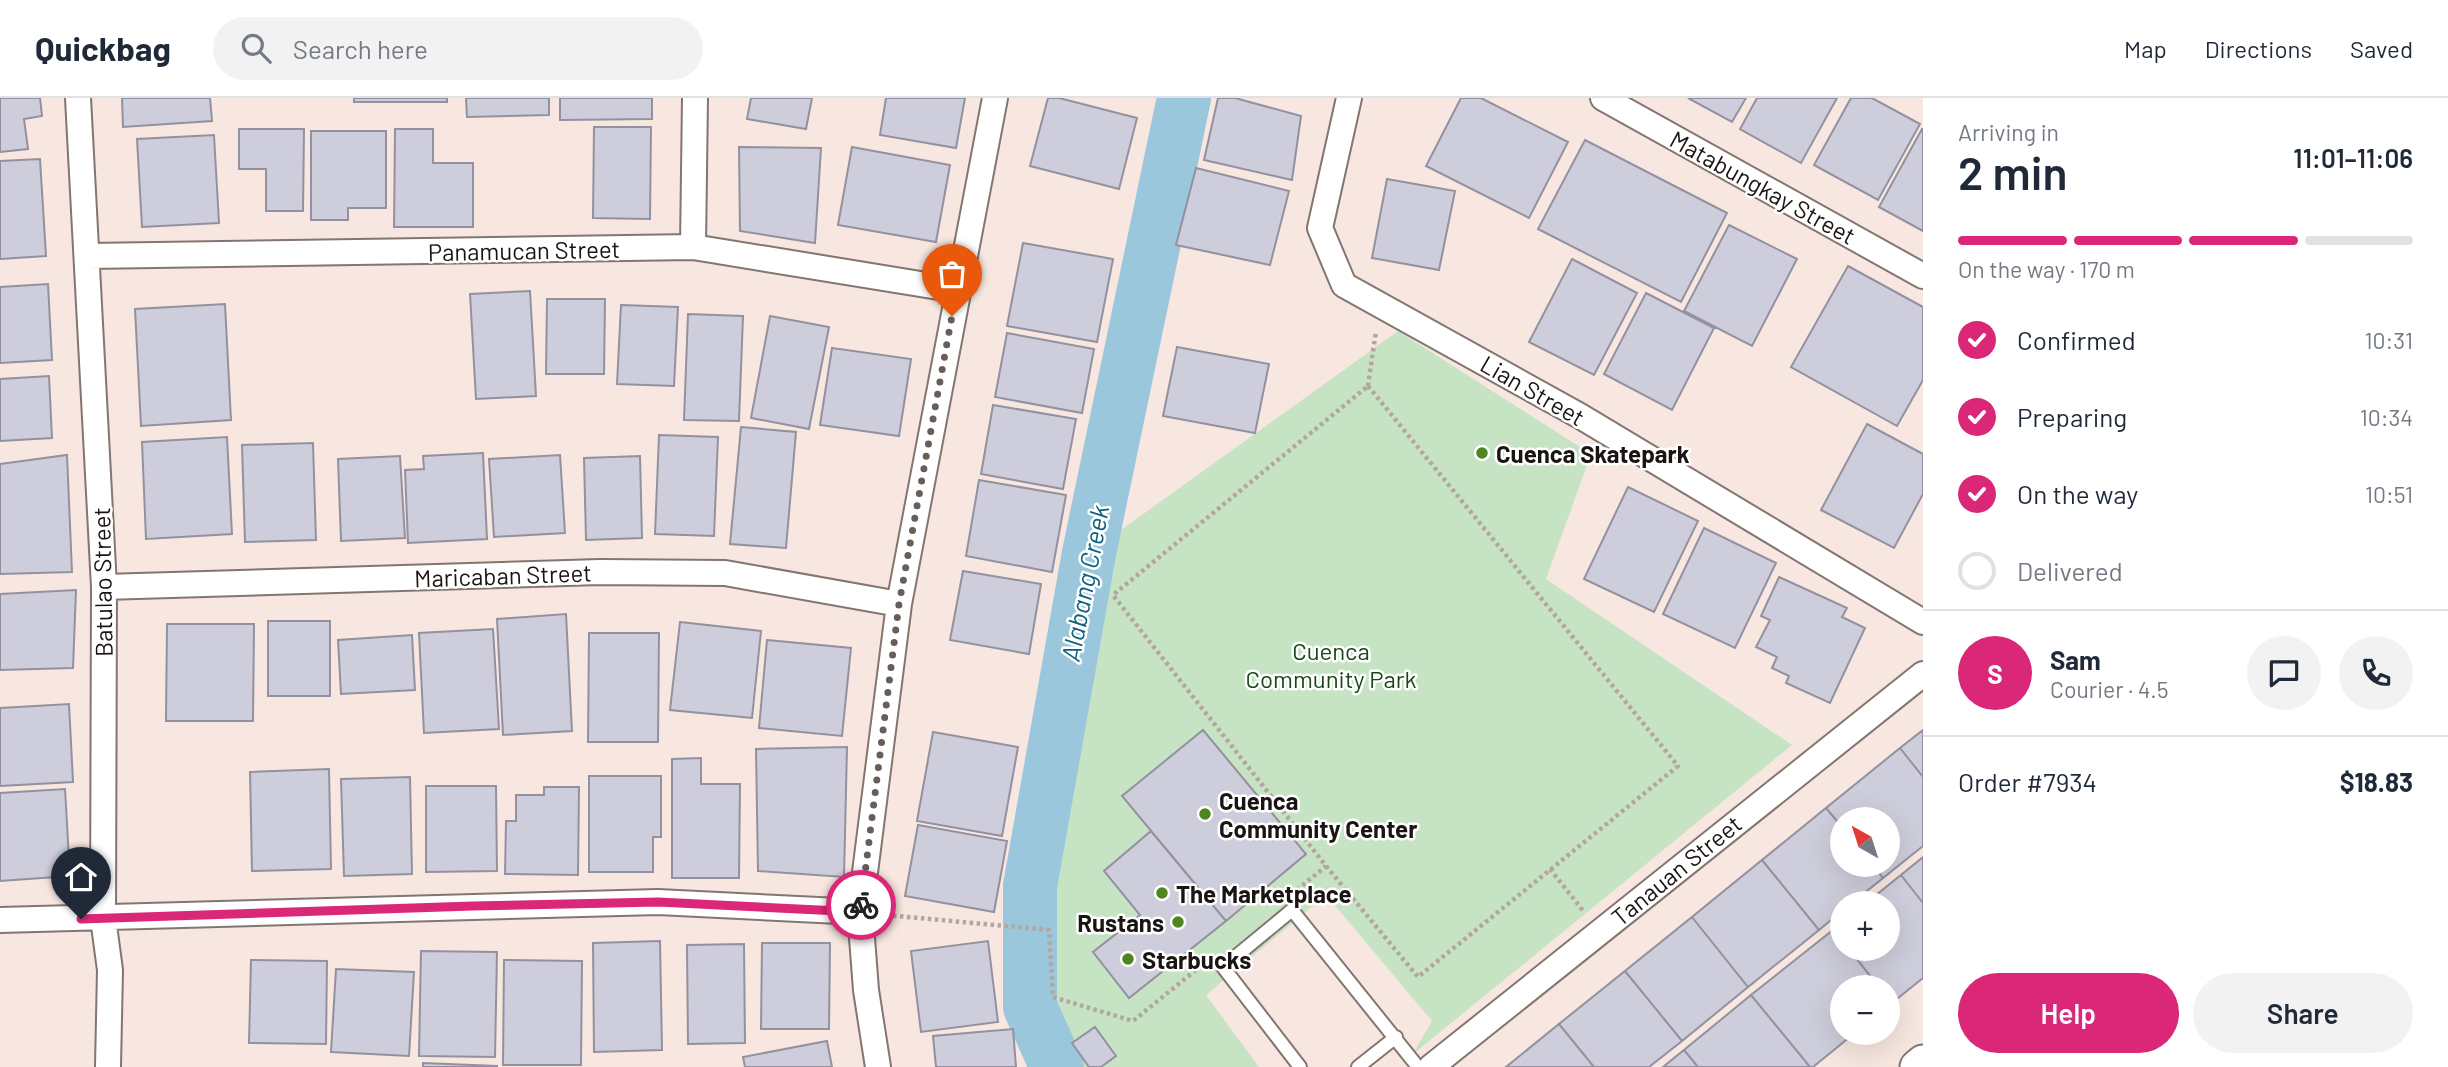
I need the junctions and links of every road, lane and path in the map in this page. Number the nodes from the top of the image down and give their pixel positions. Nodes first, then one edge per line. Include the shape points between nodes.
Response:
1 (78, 98) edge
2 (695, 98) edge
3 (995, 98) edge
4 (1349, 98) edge
5 (1603, 98) edge
6 (693, 247) junction
7 (88, 256) junction
8 (1923, 276) edge
9 (957, 290) junction
10 (1379, 304) junction
11 (1368, 386) junction
12 (104, 587) junction
13 (899, 604) junction
14 (1923, 622) edge
15 (1923, 674) edge
16 (1326, 866) junction
17 (1550, 869) junction
18 (1296, 890) dead end
19 (860, 912) junction
20 (103, 918) junction
21 (0, 920) edge
22 (1599, 932) junction
23 (1208, 961) dead end
24 (1396, 1037) junction
25 (1923, 1062) edge
26 (108, 1067) edge
27 (878, 1067) edge
28 (1300, 1067) edge
29 (1358, 1067) edge
30 (1418, 1067) edge
31 (1431, 1067) edge
32 (1917, 1067) edge

1 - 7 street, Batulao Street
2 - 6 street
3 - 9 street
4 - 10 street, Lian Street via 1320,228 1344,285
5 - 8 street, Matabungkay Street
6 - 7 street, Panamucan Street
6 - 9 street, Panamucan Street
7 - 12 street, Batulao Street
9 - 13 street
10 - 11 path
10 - 14 street, Lian Street via 1580,416
11 - 16 path via 1113,595
11 - 17 path via 1678,766
12 - 13 street, Maricaban Street via 600,572 725,573
12 - 20 street, Batulao Street
13 - 19 street
15 - 22 street, Tanauan Street
16 - 17 path via 1418,977
16 - 18 path
17 - 22 path
19 - 20 street via 658,902
19 - 23 path via 1049,930 1053,998 1133,1021
19 - 27 street
20 - 21 street
20 - 26 street, Batulao Street via 110,970
22 - 31 street, Tanauan Street
24 - 28 lane via 1292,910 1223,967
24 - 29 lane
24 - 30 lane
25 - 32 street

